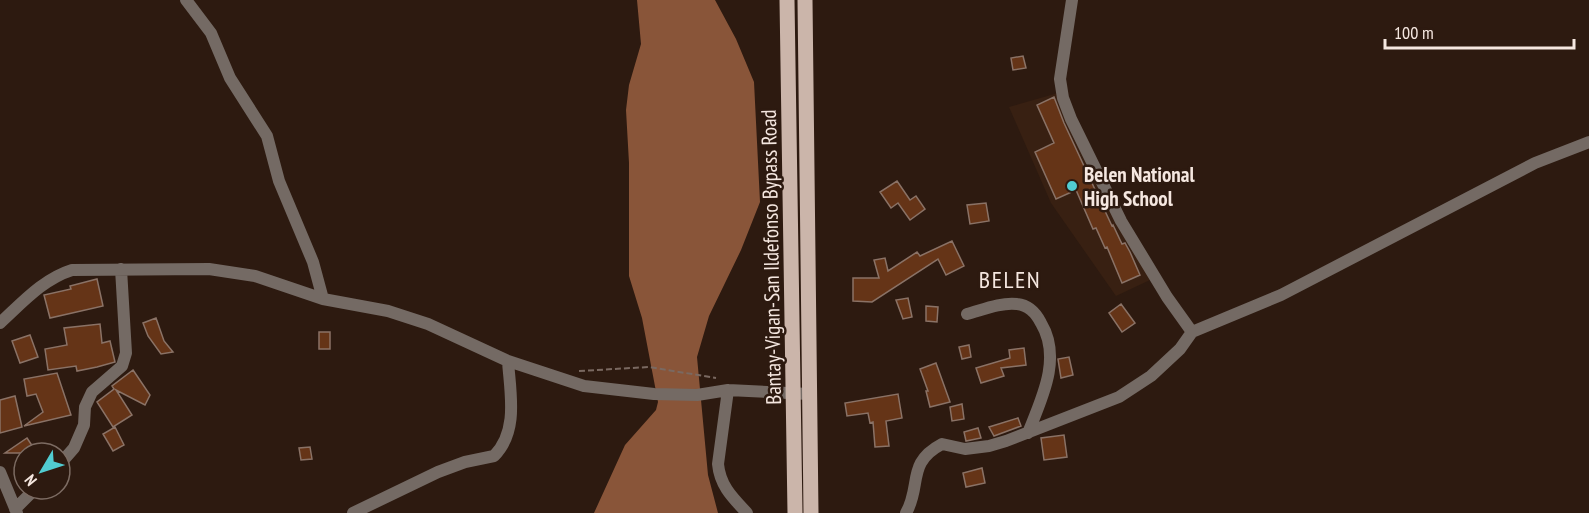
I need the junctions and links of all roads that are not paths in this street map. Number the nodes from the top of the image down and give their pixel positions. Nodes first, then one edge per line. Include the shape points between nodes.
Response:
1 (186, 0) edge
2 (787, 0) edge
3 (805, 0) edge
4 (1072, 0) edge
5 (1589, 142) edge
6 (121, 269) junction
7 (323, 299) junction
8 (967, 314) dead end
9 (0, 322) edge
10 (1192, 332) junction
11 (508, 360) junction
12 (728, 390) junction
13 (802, 393) junction
14 (1028, 433) junction
15 (72, 450) edge
16 (0, 472) edge
17 (16, 511) edge
18 (353, 513) edge
19 (747, 513) edge
20 (795, 513) edge
21 (811, 513) edge
22 (906, 513) edge

1 - 7 street via 211,33 230,78 267,136 279,181 313,262
2 - 13 main road, Bantay-Vigan-San Ildefonso Bypass Road
3 - 13 main road, Bantay-Vigan-San Ildefonso Bypass Road
4 - 10 street via 1060,79 1063,98 1121,221
5 - 10 street via 1535,163 1281,296
6 - 7 street via 208,269 255,276
6 - 9 street via 72,270 60,274
6 - 15 street via 124,362 92,392 85,407 84,425
7 - 11 street via 388,311 428,324
8 - 14 street via 1006,304 1023,305 1032,310 1047,332 1050,365
10 - 14 street via 1180,349 1137,387 1098,407
11 - 12 street via 584,386 654,394 697,395
11 - 18 street via 512,418 506,439 494,456 438,472
12 - 13 street
12 - 19 street via 719,477
13 - 20 main road, Bantay-Vigan-San Ildefonso Bypass Road
13 - 21 main road, Bantay-Vigan-San Ildefonso Bypass Road
14 - 22 street via 989,446 964,449 942,444 931,450 915,474
16 - 17 street

